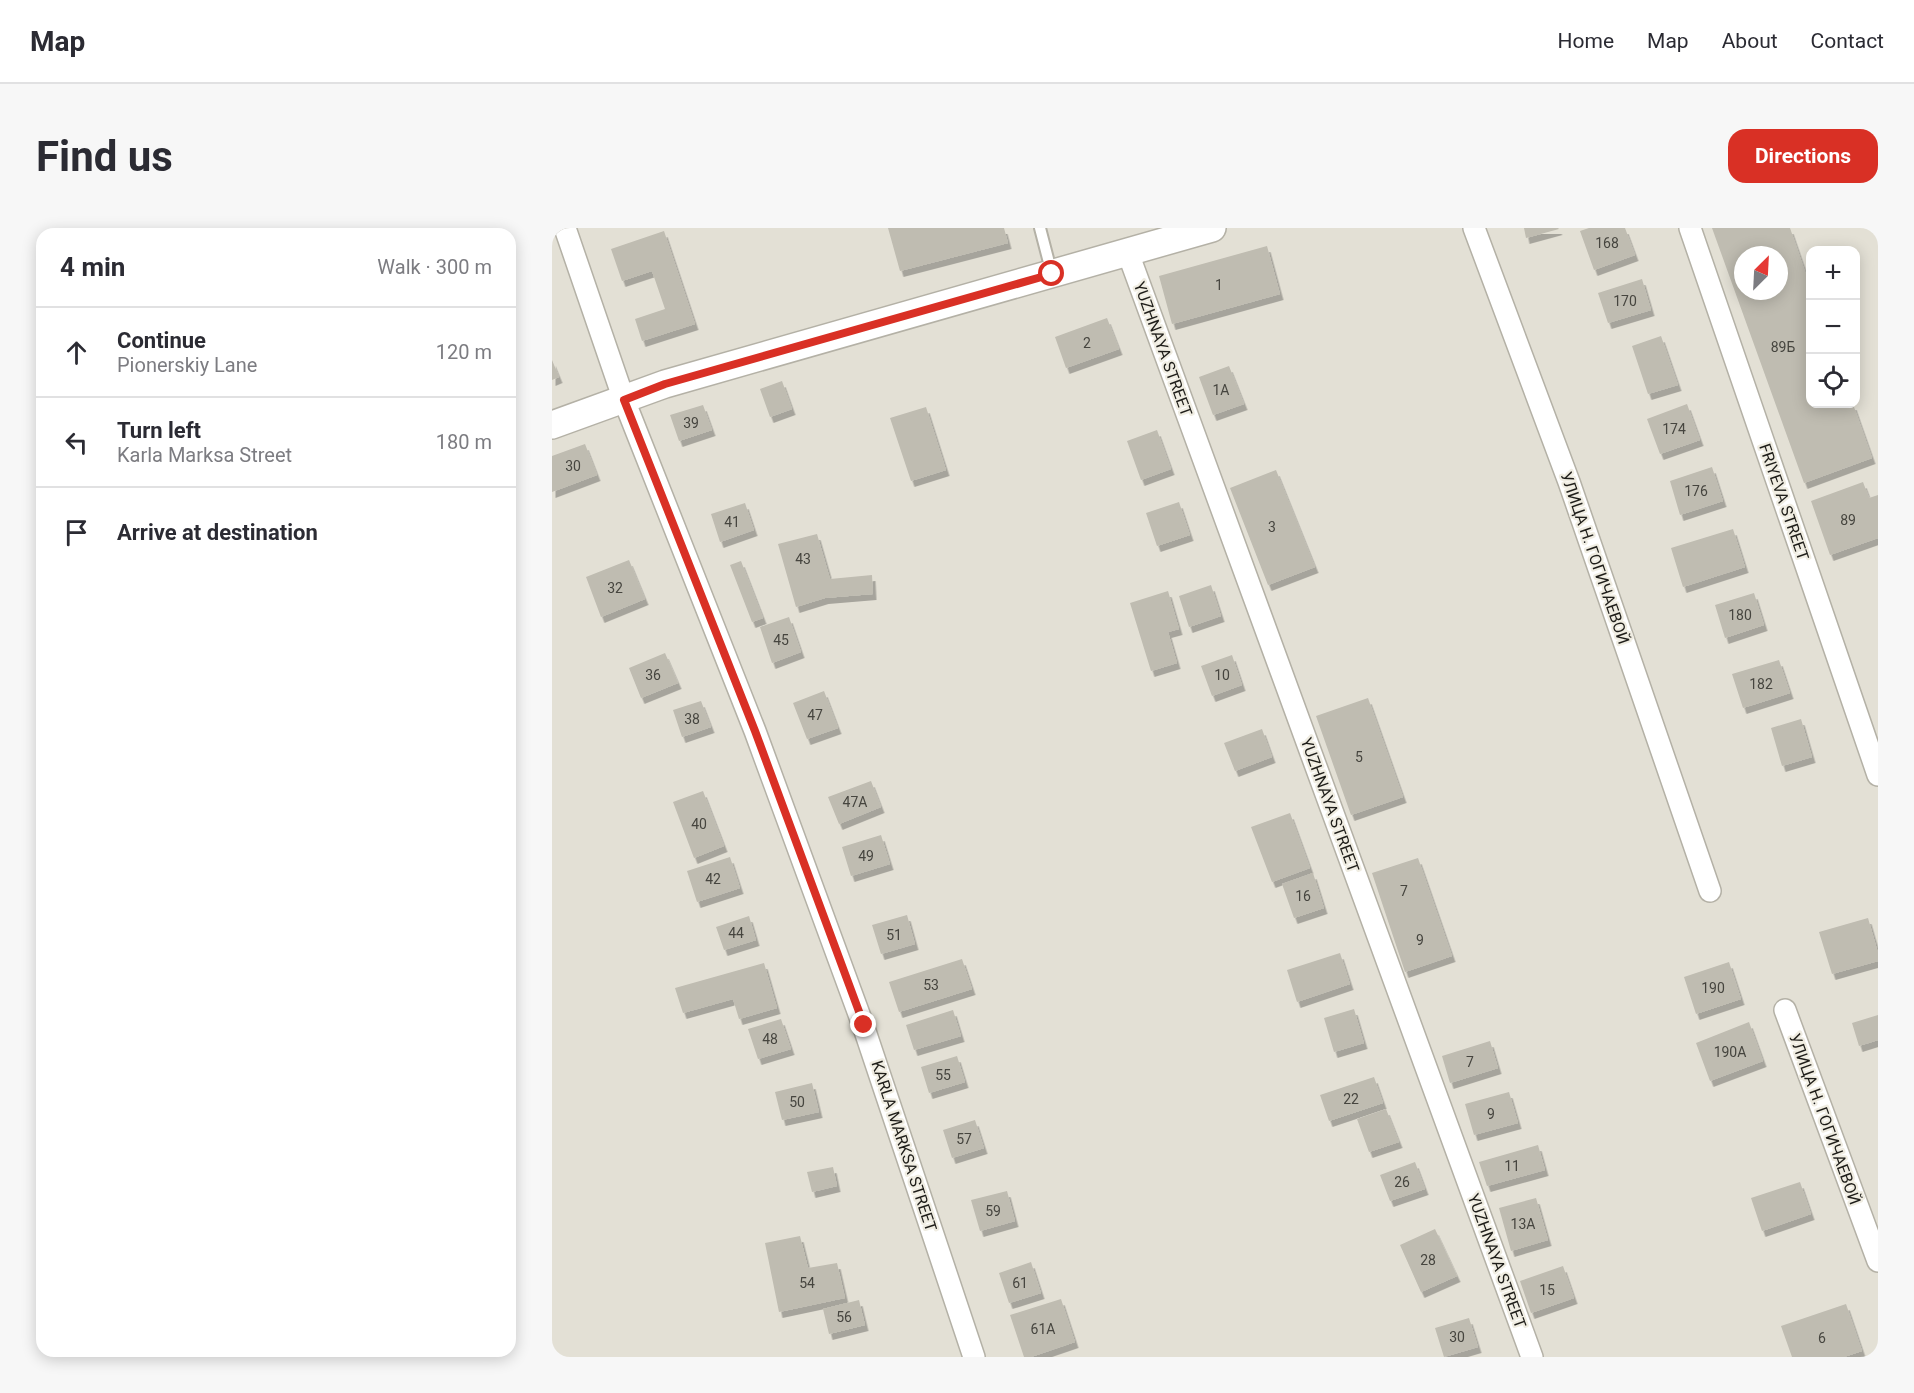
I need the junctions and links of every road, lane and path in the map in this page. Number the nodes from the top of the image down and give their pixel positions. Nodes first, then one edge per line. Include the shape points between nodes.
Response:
1 (565, 228) edge
2 (1040, 228) edge
3 (1212, 228) edge
4 (1474, 228) edge
5 (1690, 228) edge
6 (1128, 253) junction
7 (1052, 274) junction
8 (624, 400) junction
9 (552, 425) edge
10 (1878, 775) edge
11 (1710, 891) dead end
12 (1785, 1010) dead end
13 (1878, 1261) edge
14 (974, 1357) edge
15 (1532, 1357) edge

1 - 8 street, KARLA MARKSA STREET
2 - 7 lane
3 - 6 street
4 - 11 street, УЛИЦА Н. ГОГИЧАЕВОЙ via 1569,482
5 - 10 street, FRIYEVA STREET
6 - 7 street
6 - 15 street, YUZHNAYA STREET
7 - 8 street via 665,384
8 - 9 street
8 - 14 street, KARLA MARKSA STREET via 755,731 864,1025
12 - 13 street, УЛИЦА Н. ГОГИЧАЕВОЙ

